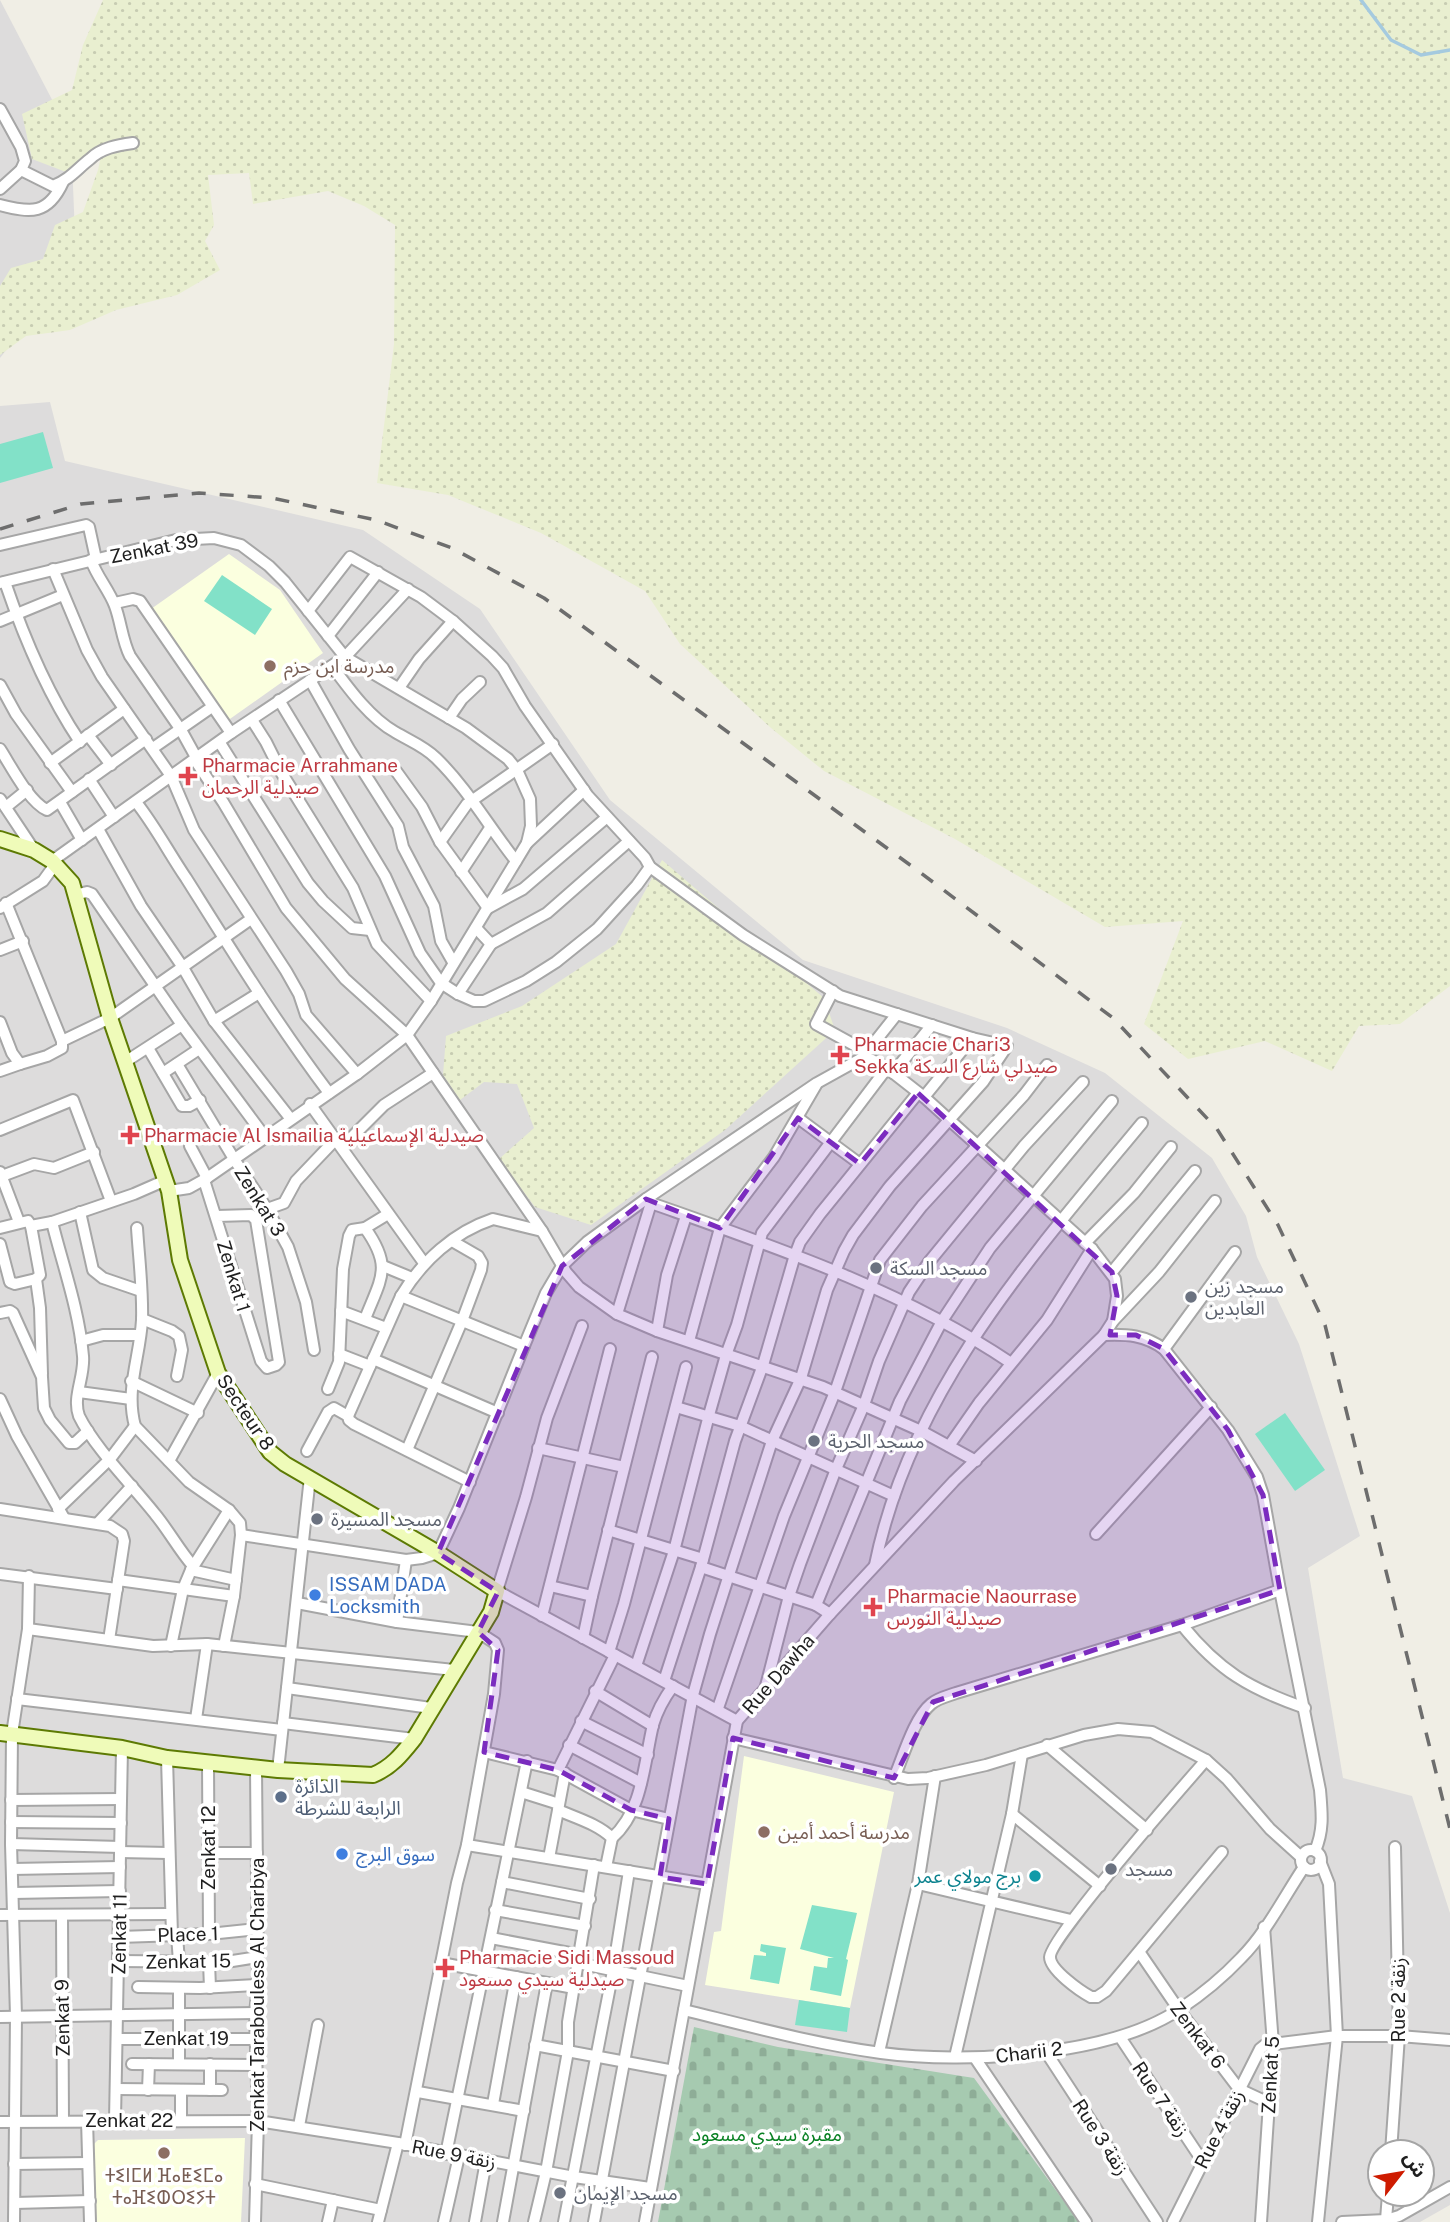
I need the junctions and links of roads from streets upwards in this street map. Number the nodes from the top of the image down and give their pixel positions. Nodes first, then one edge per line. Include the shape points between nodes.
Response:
1 (0, 109) edge
2 (133, 143) dead end
3 (21, 170) junction
4 (63, 182) junction
5 (0, 189) edge
6 (0, 205) edge
7 (0, 545) edge
8 (94, 560) junction
9 (53, 569) junction
10 (378, 572) junction
11 (2, 583) edge
12 (408, 589) junction
13 (63, 595) junction
14 (114, 603) junction
15 (309, 611) junction
16 (16, 615) junction
17 (0, 621) edge
18 (453, 621) junction
19 (328, 636) junction
20 (345, 657) junction
21 (332, 666) junction
22 (310, 680) junction
23 (480, 682) dead end
24 (0, 685) edge
25 (399, 688) junction
26 (279, 701) junction
27 (212, 706) junction
28 (124, 709) junction
29 (449, 718) junction
30 (251, 720) junction
31 (181, 730) junction
32 (232, 733) junction
33 (84, 739) junction
34 (149, 743) junction
35 (220, 743) junction
36 (553, 744) junction
37 (0, 749) edge
38 (196, 760) junction
39 (50, 762) junction
40 (111, 765) junction
41 (517, 770) junction
42 (396, 771) dead end
43 (171, 776) junction
44 (89, 779) junction
45 (27, 790) junction
46 (584, 790) junction
47 (72, 792) junction
48 (471, 801) junction
49 (61, 802) junction
50 (136, 802) junction
51 (3, 803) edge
52 (114, 817) junction
53 (606, 818) junction
54 (491, 828) junction
55 (98, 829) junction
56 (0, 839) edge
57 (82, 840) junction
58 (629, 841) junction
59 (440, 842) junction
60 (527, 843) junction
61 (34, 850) junction
62 (516, 861) junction
63 (54, 862) junction
64 (650, 867) junction
65 (461, 872) junction
66 (74, 895) junction
67 (3, 906) edge
68 (488, 908) junction
69 (251, 919) junction
70 (476, 929) junction
71 (370, 930) junction
72 (223, 936) junction
73 (23, 941) junction
74 (491, 944) junction
75 (0, 950) edge
76 (453, 962) junction
77 (182, 966) junction
78 (441, 983) junction
79 (156, 987) junction
80 (833, 991) junction
81 (259, 993) junction
82 (458, 993) junction
83 (431, 1001) junction
84 (897, 1014) junction
85 (110, 1018) junction
86 (214, 1021) junction
87 (0, 1022) edge
88 (181, 1025) junction
89 (932, 1025) junction
90 (407, 1035) junction
91 (972, 1038) junction
92 (62, 1041) junction
93 (148, 1048) junction
94 (199, 1049) junction
95 (865, 1055) junction
96 (125, 1062) junction
97 (20, 1064) junction
98 (177, 1064) junction
99 (1047, 1065) dead end
100 (890, 1070) junction
101 (0, 1071) edge
102 (163, 1073) junction
103 (357, 1073) junction
104 (433, 1073) junction
105 (1083, 1082) dead end
106 (817, 1083) junction
107 (328, 1093) junction
108 (921, 1095) junction
109 (200, 1100) junction
110 (1112, 1101) dead end
111 (310, 1104) junction
112 (290, 1118) junction
113 (798, 1118) junction
114 (949, 1120) junction
115 (1142, 1123) dead end
116 (0, 1130) edge
117 (265, 1137) junction
118 (339, 1143) junction
119 (831, 1143) junction
120 (977, 1145) junction
121 (190, 1146) dead end
122 (1171, 1147) dead end
123 (94, 1152) junction
124 (234, 1159) junction
125 (860, 1164) junction
126 (1006, 1169) junction
127 (1195, 1171) dead end
128 (1, 1174) edge
129 (205, 1179) junction
130 (168, 1185) junction
131 (1033, 1195) junction
132 (1215, 1200) dead end
133 (111, 1201) junction
134 (648, 1201) junction
135 (267, 1209) junction
136 (80, 1212) junction
137 (388, 1214) junction
138 (217, 1216) junction
139 (686, 1216) junction
140 (19, 1222) junction
141 (52, 1222) junction
142 (1061, 1222) junction
143 (31, 1226) junction
144 (0, 1228) edge
145 (137, 1228) dead end
146 (365, 1228) junction
147 (720, 1228) junction
148 (542, 1231) junction
149 (452, 1241) junction
150 (759, 1241) junction
151 (0, 1244) edge
152 (1088, 1246) junction
153 (1235, 1252) dead end
154 (794, 1255) junction
155 (424, 1263) junction
156 (383, 1266) junction
157 (562, 1266) junction
158 (834, 1271) junction
159 (1112, 1272) junction
160 (412, 1278) junction
161 (36, 1279) junction
162 (869, 1286) junction
163 (141, 1291) junction
164 (401, 1296) junction
165 (904, 1302) junction
166 (341, 1311) junction
167 (0, 1313) edge
168 (617, 1314) junction
169 (142, 1319) junction
170 (365, 1319) junction
171 (462, 1321) junction
172 (942, 1321) junction
173 (1113, 1321) junction
174 (582, 1326) dead end
175 (386, 1328) junction
176 (657, 1331) junction
177 (140, 1335) junction
178 (1104, 1335) junction
179 (973, 1338) junction
180 (81, 1341) junction
181 (688, 1341) junction
182 (523, 1346) junction
183 (610, 1349) dead end
184 (1164, 1349) junction
185 (314, 1350) dead end
186 (339, 1354) junction
187 (726, 1355) junction
188 (652, 1357) dead end
189 (372, 1362) junction
190 (1011, 1363) junction
191 (764, 1365) junction
192 (686, 1367) dead end
193 (218, 1373) junction
194 (177, 1376) dead end
195 (42, 1377) junction
196 (800, 1378) junction
197 (131, 1381) junction
198 (434, 1385) junction
199 (328, 1389) dead end
200 (79, 1392) junction
201 (835, 1392) junction
202 (0, 1399) edge
203 (131, 1399) junction
204 (864, 1405) junction
205 (676, 1407) junction
206 (1211, 1407) junction
207 (198, 1413) junction
208 (498, 1413) junction
209 (709, 1415) junction
210 (348, 1416) junction
211 (893, 1418) junction
212 (135, 1426) junction
213 (740, 1426) junction
214 (921, 1430) junction
215 (88, 1431) junction
216 (772, 1441) junction
217 (949, 1446) junction
218 (538, 1448) junction
219 (407, 1450) junction
220 (307, 1451) dead end
221 (807, 1457) junction
222 (582, 1458) junction
223 (110, 1459) junction
224 (169, 1461) junction
225 (976, 1461) junction
226 (624, 1467) junction
227 (836, 1469) junction
228 (310, 1477) junction
229 (470, 1482) junction
230 (866, 1483) junction
231 (132, 1486) junction
232 (894, 1496) junction
233 (224, 1506) junction
234 (0, 1509) edge
235 (61, 1513) junction
236 (98, 1523) junction
237 (608, 1530) junction
238 (1096, 1534) dead end
239 (241, 1535) junction
240 (641, 1541) junction
241 (303, 1543) junction
242 (674, 1551) junction
243 (438, 1553) junction
244 (406, 1560) junction
245 (702, 1563) junction
246 (875, 1567) junction
247 (192, 1568) junction
248 (0, 1574) edge
249 (29, 1576) junction
250 (729, 1576) junction
251 (236, 1580) junction
252 (117, 1585) junction
253 (759, 1585) junction
254 (550, 1586) junction
255 (183, 1590) junction
256 (1280, 1590) junction
257 (497, 1591) junction
258 (234, 1596) junction
259 (592, 1596) junction
260 (789, 1596) junction
261 (297, 1604) junction
262 (816, 1605) junction
263 (830, 1615) junction
264 (542, 1616) junction
265 (397, 1622) junction
266 (1182, 1625) junction
267 (28, 1629) junction
268 (478, 1632) junction
269 (583, 1638) junction
270 (109, 1640) junction
271 (207, 1644) junction
272 (171, 1646) junction
273 (224, 1646) junction
274 (290, 1652) junction
275 (612, 1653) junction
276 (636, 1667) junction
277 (454, 1670) junction
278 (669, 1683) junction
279 (287, 1688) junction
280 (766, 1688) junction
281 (595, 1691) junction
282 (693, 1695) junction
283 (17, 1699) junction
284 (1305, 1707) junction
285 (431, 1708) junction
286 (718, 1709) junction
287 (196, 1719) junction
288 (581, 1721) junction
289 (737, 1721) junction
290 (283, 1726) junction
291 (653, 1726) junction
292 (6, 1733) edge
293 (414, 1738) junction
294 (733, 1738) junction
295 (569, 1745) junction
296 (1047, 1745) junction
297 (122, 1748) junction
298 (484, 1752) junction
299 (1022, 1754) junction
300 (648, 1755) junction
301 (167, 1758) junction
302 (1206, 1760) junction
303 (527, 1761) junction
304 (208, 1762) junction
305 (256, 1768) junction
306 (278, 1770) junction
307 (562, 1771) junction
308 (935, 1776) junction
309 (894, 1778) junction
310 (641, 1783) junction
311 (520, 1792) junction
312 (121, 1799) junction
313 (11, 1800) junction
314 (559, 1807) junction
315 (631, 1810) junction
316 (1012, 1814) junction
317 (669, 1819) junction
318 (10, 1822) junction
319 (121, 1823) junction
320 (1147, 1829) junction
321 (612, 1838) junction
322 (11, 1844) junction
323 (467, 1845) junction
324 (1395, 1847) dead end
325 (120, 1849) junction
326 (508, 1852) junction
327 (1222, 1852) dead end
328 (168, 1853) junction
329 (208, 1853) junction
330 (257, 1853) junction
331 (1317, 1856) junction
332 (549, 1858) junction
333 (1303, 1862) junction
334 (600, 1866) junction
335 (120, 1867) junction
336 (12, 1869) junction
337 (629, 1871) junction
338 (660, 1877) junction
339 (502, 1882) junction
340 (707, 1884) junction
341 (918, 1884) junction
342 (1100, 1886) junction
343 (120, 1891) junction
344 (13, 1893) junction
345 (590, 1899) junction
346 (992, 1902) junction
347 (495, 1910) junction
348 (170, 1914) junction
349 (0, 1915) edge
350 (13, 1915) junction
351 (62, 1915) junction
352 (119, 1915) junction
353 (1071, 1920) junction
354 (585, 1926) junction
355 (1264, 1927) junction
356 (257, 1929) junction
357 (209, 1934) junction
358 (174, 1935) junction
359 (119, 1937) junction
360 (491, 1938) junction
361 (1140, 1953) junction
362 (258, 1957) junction
363 (579, 1959) junction
364 (118, 1961) junction
365 (179, 1962) junction
366 (209, 1962) junction
367 (149, 1963) junction
368 (441, 1963) junction
369 (484, 1970) junction
370 (613, 1971) junction
371 (640, 1976) junction
372 (516, 1977) junction
373 (547, 1983) junction
374 (258, 1985) junction
375 (688, 1986) junction
376 (179, 1988) junction
377 (210, 1988) junction
378 (574, 1989) junction
379 (684, 2010) junction
380 (1179, 2010) junction
381 (117, 2013) junction
382 (254, 2013) junction
383 (178, 2014) junction
384 (62, 2015) junction
385 (0, 2017) edge
386 (16, 2017) junction
387 (318, 2025) dead end
388 (1337, 2036) junction
389 (1399, 2036) junction
390 (1120, 2037) junction
391 (177, 2038) junction
392 (117, 2039) junction
393 (256, 2039) junction
394 (1450, 2040) edge
395 (1273, 2044) junction
396 (535, 2045) junction
397 (568, 2051) junction
398 (880, 2052) junction
399 (1046, 2052) junction
400 (597, 2057) junction
401 (955, 2057) junction
402 (975, 2058) junction
403 (625, 2063) junction
404 (132, 2064) dead end
405 (149, 2064) junction
406 (179, 2064) junction
407 (210, 2064) junction
408 (256, 2065) junction
409 (674, 2071) junction
410 (116, 2089) junction
411 (1239, 2089) junction
412 (149, 2090) junction
413 (209, 2090) junction
414 (222, 2090) dead end
415 (181, 2091) junction
416 (418, 2092) junction
417 (457, 2099) junction
418 (493, 2104) junction
419 (1269, 2104) junction
420 (524, 2111) junction
421 (88, 2120) junction
422 (115, 2120) junction
423 (181, 2120) junction
424 (63, 2121) junction
425 (258, 2121) junction
426 (0, 2122) edge
427 (15, 2122) junction
428 (299, 2126) junction
429 (1392, 2138) edge
430 (402, 2144) junction
431 (446, 2154) junction
432 (459, 2156) junction
433 (486, 2161) junction
434 (1203, 2162) junction
435 (88, 2163) junction
436 (15, 2164) junction
437 (514, 2166) junction
438 (546, 2172) junction
439 (574, 2178) junction
440 (602, 2182) junction
441 (256, 2184) junction
442 (1450, 2187) edge
443 (650, 2188) junction
444 (333, 2200) junction
445 (90, 2201) junction
446 (15, 2203) junction
447 (379, 2216) edge
448 (1386, 2220) edge
449 (14, 2222) edge
450 (90, 2222) edge
451 (255, 2222) edge
452 (328, 2222) edge
453 (444, 2222) edge
454 (475, 2222) edge
455 (503, 2222) edge
456 (534, 2222) edge
457 (564, 2222) edge
458 (594, 2222) edge
459 (645, 2222) edge
460 (1086, 2222) edge
461 (1157, 2222) edge
462 (1173, 2222) edge
463 (1261, 2222) edge
464 (1318, 2222) edge
465 (1342, 2222) edge

1 - 3 street via 21,147 25,161
2 - 4 street via 92,156
3 - 4 street via 53,186
3 - 5 street
4 - 6 street via 51,203 39,210
7 - 8 street via 86,525
8 - 9 street, Zenkat 39
8 - 14 street via 96,573
8 - 15 street, Zenkat 39 via 192,538 232,542 269,566
9 - 11 street, Zenkat 39
9 - 13 street
10 - 12 street
10 - 15 street via 350,557
10 - 19 street
11 - 16 street
12 - 18 street
12 - 20 street
13 - 16 street
13 - 28 street via 87,650
14 - 27 street via 133,598 140,601
14 - 31 street via 130,656
15 - 19 street, Zenkat 39
16 - 17 street
16 - 33 street via 55,704
18 - 25 street
18 - 36 street via 503,668
19 - 20 street, Zenkat 39
20 - 21 street
20 - 25 street
21 - 22 street
21 - 48 street via 393,732 436,758
22 - 26 street
22 - 76 street via 398,826
23 - 29 street
24 - 39 street
25 - 29 street
26 - 30 street
26 - 78 street via 385,876 420,953
27 - 31 street
27 - 32 street
28 - 33 street
28 - 34 street
29 - 41 street via 495,748
30 - 32 street
30 - 71 street via 353,888
31 - 34 street
31 - 38 street
32 - 35 street
33 - 39 street
33 - 40 street
34 - 40 street
34 - 43 street
35 - 38 street
35 - 71 street via 308,883 352,928
36 - 41 street
36 - 46 street
37 - 45 street
38 - 43 street
38 - 90 street via 286,908 345,979
39 - 47 street
40 - 44 street
41 - 48 street
41 - 60 street via 530,799
42 - 59 street
43 - 50 street
43 - 69 street via 194,830
44 - 47 street
44 - 52 street
45 - 49 street via 43,809
45 - 51 street
46 - 53 street
46 - 60 street
47 - 49 street
48 - 54 street
48 - 59 street
49 - 57 street
50 - 52 street
50 - 72 street
51 - 61 street
52 - 55 street
53 - 58 street
53 - 68 street via 523,890
54 - 62 street
54 - 65 street
55 - 57 street
55 - 77 street via 141,906
56 - 61 street
57 - 63 street
58 - 64 street
58 - 74 street via 547,914
59 - 65 street
60 - 62 street
61 - 63 street
62 - 68 street
63 - 66 street, Secteur 8 via 72,883
63 - 67 street via 43,881
64 - 80 street via 743,935
64 - 82 street via 597,929 556,962 484,1000 474,1001
65 - 68 street
66 - 79 street via 92,894
66 - 85 street, Secteur 8
67 - 73 street
68 - 70 street
69 - 72 street
69 - 103 street via 299,994 306,1015
70 - 74 street
70 - 76 street
71 - 83 street via 390,960
72 - 77 street
72 - 81 street
73 - 75 street
73 - 92 street
74 - 82 street
76 - 78 street
77 - 79 street
77 - 86 street
78 - 82 street
78 - 83 street
79 - 85 street
79 - 88 street
80 - 84 street
80 - 95 street via 817,1026
81 - 86 street
81 - 107 street
83 - 90 street
84 - 89 street
84 - 95 street
85 - 92 street
85 - 96 street, Secteur 8
86 - 112 street
87 - 97 street
88 - 93 street
88 - 94 street
89 - 91 street
89 - 100 street
90 - 103 street
90 - 104 street
91 - 108 street
91 - 114 street via 1007,1046
92 - 97 street via 60,1050
93 - 96 street
93 - 102 street
94 - 98 street
94 - 117 street
95 - 100 street
95 - 106 street
96 - 130 street, Secteur 8
97 - 101 street
98 - 102 street
98 - 109 street, Zenkat 3
99 - 120 street
100 - 108 street
100 - 119 street
102 - 109 street via 183,1106
103 - 107 street
104 - 118 street via 384,1105
104 - 148 street
105 - 126 street
106 - 113 street
106 - 134 street
107 - 111 street
108 - 114 street
108 - 125 street
109 - 124 street, Zenkat 3
110 - 131 street
111 - 112 street
111 - 118 street
112 - 117 street
113 - 119 street
113 - 147 street
114 - 120 street
114 - 158 street via 865,1217
115 - 142 street
116 - 123 street via 73,1100
117 - 124 street
118 - 135 street via 302,1174 284,1203
118 - 137 street
119 - 125 street
119 - 150 street
120 - 126 street
120 - 162 street via 883,1254
121 - 129 street, Zenkat 1
122 - 152 street
123 - 128 street via 54,1168 34,1164
123 - 133 street
124 - 129 street
124 - 135 street, Zenkat 3
125 - 154 street
126 - 131 street
126 - 165 street via 929,1262
127 - 159 street
128 - 140 street
129 - 130 street via 189,1188
129 - 138 street, Zenkat 1
130 - 133 street
130 - 193 street, Secteur 8 via 180,1260
131 - 142 street
131 - 172 street via 990,1248
132 - 173 street, Rue Dawha via 1149,1284
133 - 136 street
134 - 139 street
134 - 157 street via 587,1242
134 - 168 street
135 - 185 street, Zenkat 3 via 295,1264
136 - 141 street
136 - 163 street via 93,1270
137 - 146 street
137 - 155 street
138 - 138 street, Zenkat 1 via 251,1215 257,1224 279,1362 269,1367 261,1361
139 - 147 street
139 - 176 street via 667,1275
140 - 143 street via 28,1221
140 - 144 street
141 - 143 street
141 - 180 street
142 - 152 street
142 - 179 street
143 - 161 street via 40,1275
145 - 163 street
146 - 156 street
146 - 166 street via 352,1230 349,1236
147 - 150 street
147 - 181 street
148 - 149 street via 493,1219
148 - 157 street
149 - 155 street
149 - 171 street via 482,1263
150 - 154 street
150 - 187 street
151 - 161 street via 10,1282
152 - 159 street
152 - 190 street via 1047,1320
153 - 184 street
154 - 158 street
154 - 191 street
155 - 160 street
156 - 160 street
156 - 170 street
157 - 168 street via 574,1283
157 - 182 street
158 - 162 street
158 - 196 street
159 - 173 street via 1117,1290
160 - 164 street
161 - 195 street
162 - 165 street
162 - 201 street
163 - 169 street
164 - 171 street
164 - 175 street
165 - 172 street
165 - 204 street
166 - 170 street
166 - 186 street
167 - 195 street via 13,1313
168 - 176 street
169 - 177 street
169 - 194 street via 179,1336 182,1350
170 - 175 street
171 - 182 street
171 - 198 street
172 - 179 street
172 - 211 street
173 - 178 street, Rue Dawha
174 - 218 street
175 - 189 street
176 - 181 street
177 - 180 street via 103,1335
177 - 197 street
178 - 184 street via 1136,1335
178 - 225 street, Rue Dawha
179 - 190 street
179 - 214 street
180 - 200 street via 84,1365
181 - 187 street
182 - 208 street
183 - 222 street
184 - 206 street
186 - 189 street
186 - 199 street
187 - 191 street
187 - 209 street
188 - 226 street
189 - 198 street
189 - 210 street
190 - 217 street
191 - 196 street
191 - 213 street
192 - 205 street
193 - 207 street
193 - 228 street, Secteur 8 via 270,1452
195 - 215 street via 44,1408 66,1441 75,1443
196 - 201 street
196 - 216 street
197 - 203 street
197 - 207 street
198 - 208 street
198 - 219 street
200 - 203 street
200 - 215 street via 76,1409
201 - 204 street
201 - 221 street
202 - 235 street
203 - 212 street
204 - 211 street
204 - 227 street
205 - 209 street
205 - 240 street
206 - 238 street
206 - 256 street via 1257,1477
207 - 224 street
208 - 229 street
209 - 213 street
209 - 242 street
210 - 219 street via 354,1424
210 - 220 street via 331,1409
211 - 214 street
211 - 230 street
212 - 223 street
212 - 224 street
213 - 216 street
213 - 245 street
214 - 217 street
214 - 232 street
215 - 223 street
216 - 221 street
216 - 250 street
217 - 225 street
218 - 222 street
218 - 257 street
219 - 229 street
221 - 227 street
221 - 253 street
222 - 226 street
222 - 254 street
223 - 231 street
223 - 235 street
224 - 233 street via 189,1482
225 - 246 street, Rue Dawha
226 - 237 street
227 - 230 street
227 - 260 street
228 - 241 street
228 - 243 street, Secteur 8
229 - 243 street
230 - 232 street
230 - 262 street
231 - 236 street
231 - 247 street via 173,1536
232 - 246 street
233 - 239 street via 237,1518
233 - 247 street
234 - 235 street
235 - 236 street
236 - 252 street via 122,1534
237 - 240 street
237 - 259 street
239 - 241 street
239 - 251 street
240 - 242 street
240 - 275 street
241 - 244 street
241 - 261 street
242 - 245 street
242 - 276 street
243 - 244 street
243 - 257 street, Secteur 8
244 - 265 street
245 - 250 street
245 - 278 street
246 - 263 street, Rue Dawha
247 - 251 street
247 - 255 street
248 - 249 street
249 - 252 street
249 - 267 street
250 - 253 street
250 - 282 street
251 - 258 street
252 - 255 street
252 - 270 street
253 - 260 street
253 - 286 street
254 - 259 street
254 - 264 street
255 - 258 street
255 - 272 street
256 - 266 street
256 - 284 street
257 - 264 street, Secteur 8
257 - 268 street
258 - 273 street
259 - 269 street
260 - 262 street
260 - 280 street
261 - 265 street
261 - 274 street
262 - 263 street
263 - 280 street, Rue Dawha
264 - 269 street, Secteur 8
265 - 268 street
266 - 284 street via 1233,1675 1254,1689
266 - 309 street via 933,1702 911,1736
267 - 270 street
267 - 283 street
268 - 277 street
268 - 298 street via 498,1650
269 - 275 street, Secteur 8
270 - 272 street
271 - 272 street
271 - 273 street
271 - 287 street
273 - 274 street
274 - 277 street
274 - 279 street
275 - 276 street, Secteur 8
275 - 281 street
276 - 278 street, Secteur 8
277 - 285 street
278 - 282 street, Secteur 8
278 - 291 street
279 - 285 street
279 - 290 street
280 - 289 street, Rue Dawha
281 - 288 street
281 - 291 street
282 - 286 street, Secteur 8
282 - 317 street
283 - 287 street
283 - 292 street
284 - 331 street via 1323,1823
285 - 293 street
286 - 289 street, Secteur 8
287 - 290 street
288 - 295 street
288 - 300 street
289 - 294 street, Rue Dawha
290 - 293 street
290 - 306 street
291 - 300 street
292 - 297 street
292 - 313 street
293 - 306 street via 401,1756 373,1775
294 - 309 street
294 - 340 street, Rue Dawha
295 - 307 street
295 - 310 street
296 - 299 street
296 - 302 street via 1118,1729 1152,1732
296 - 320 street
297 - 301 street
297 - 312 street, Zenkat 11
298 - 303 street
298 - 323 street
299 - 308 street
299 - 316 street
300 - 310 street
301 - 304 street
301 - 328 street
302 - 320 street
302 - 333 street
303 - 307 street
303 - 311 street
304 - 305 street
304 - 329 street, Zenkat 12
305 - 306 street
305 - 330 street, Zenkat Tarabouless Al Charbya
307 - 314 street
307 - 315 street
308 - 309 street
308 - 341 street
310 - 315 street
311 - 314 street
311 - 326 street
312 - 313 street
312 - 319 street, Zenkat 11
313 - 318 street
314 - 321 street
314 - 332 street
315 - 317 street
315 - 321 street
316 - 342 street
316 - 346 street
317 - 338 street
318 - 319 street
318 - 322 street
319 - 325 street, Zenkat 11
320 - 342 street
321 - 334 street
322 - 325 street
322 - 336 street
323 - 326 street
323 - 368 street
324 - 389 street, Rue 2 زنقة
325 - 328 street
325 - 335 street, Zenkat 11
326 - 332 street
326 - 339 street
327 - 361 street
328 - 348 street
329 - 330 street
329 - 357 street, Zenkat 12
330 - 356 street, Zenkat Tarabouless Al Charbya
331 - 333 street via 1306,1852
331 - 333 street via 1314,1869
331 - 388 street via 1329,1884
332 - 334 street
333 - 355 street, Charii 2
334 - 337 street
334 - 345 street
335 - 336 street
335 - 343 street, Zenkat 11
336 - 344 street
337 - 338 street
337 - 370 street
338 - 340 street
338 - 371 street
339 - 345 street
339 - 347 street
340 - 375 street, Rue Dawha
341 - 346 street
341 - 398 street
342 - 353 street
343 - 344 street
343 - 352 street, Zenkat 11
344 - 350 street
345 - 354 street
346 - 353 street
346 - 401 street
347 - 354 street
347 - 360 street
348 - 352 street
348 - 358 street
349 - 350 street
350 - 351 street
350 - 386 street
351 - 352 street
351 - 384 street, Zenkat 9
352 - 359 street, Zenkat 11
353 - 361 street via 1049,1958 1056,1970 1091,1997 1106,1991
354 - 363 street
355 - 380 street, Charii 2 via 1239,1961
355 - 395 street, Zenkat 5
356 - 357 street, Place 1
356 - 362 street, Zenkat Tarabouless Al Charbya
357 - 358 street, Place 1
358 - 359 street, Place 1
358 - 365 street
359 - 364 street, Zenkat 11
360 - 363 street
360 - 369 street
361 - 380 street, Zenkat 6
362 - 366 street, Zenkat 15
362 - 374 street, Zenkat Tarabouless Al Charbya
363 - 370 street
363 - 378 street
364 - 367 street, Zenkat 15
364 - 381 street, Zenkat 11
365 - 366 street, Zenkat 15
365 - 367 street, Zenkat 15
366 - 377 street
367 - 376 street via 143,1987
368 - 369 street
368 - 416 street
369 - 372 street
369 - 417 street
370 - 371 street
370 - 400 street
371 - 375 street
371 - 403 street
372 - 373 street
372 - 418 street
373 - 378 street
373 - 396 street
374 - 377 street
374 - 382 street, Zenkat Tarabouless Al Charbya
375 - 379 street, Rue Dawha
376 - 377 street
376 - 383 street
378 - 397 street
379 - 398 street, Charii 2
379 - 409 street, Rue Dawha
380 - 390 street, Charii 2
380 - 411 street, Zenkat 6
381 - 383 street
381 - 384 street
381 - 392 street, Zenkat 11
382 - 383 street
382 - 393 street, Zenkat Tarabouless Al Charbya
383 - 391 street
384 - 386 street
384 - 424 street, Zenkat 9
385 - 386 street
386 - 427 street
387 - 428 street
388 - 389 street
388 - 395 street
388 - 464 street
389 - 394 street
389 - 429 street, Rue 2 زنقة
390 - 399 street, Charii 2
390 - 434 street, Rue 7 زنقة
391 - 392 street, Zenkat 19
391 - 393 street, Zenkat 19
391 - 406 street
392 - 410 street, Zenkat 11
393 - 408 street, Zenkat Tarabouless Al Charbya
395 - 411 street, Rue 4 زنقة via 1260,2049
395 - 419 street, Zenkat 5
396 - 397 street
396 - 420 street
397 - 400 street
397 - 438 street
398 - 401 street, Charii 2
399 - 402 street, Charii 2
399 - 461 street, Rue 3 زنقة
400 - 403 street
400 - 439 street
401 - 402 street, Charii 2
402 - 460 street
403 - 409 street
403 - 440 street
404 - 405 street
405 - 406 street
405 - 412 street
406 - 407 street
407 - 408 street
407 - 413 street
408 - 425 street, Zenkat Tarabouless Al Charbya
409 - 443 street, Rue Dawha
410 - 412 street
410 - 422 street, Zenkat 11
411 - 419 street, Zenkat 6
411 - 434 street, Rue 4 زنقة
412 - 415 street
413 - 414 street
413 - 415 street
415 - 423 street
416 - 417 street
416 - 430 street
417 - 418 street
417 - 431 street
418 - 420 street
419 - 463 street, Zenkat 5
420 - 437 street
421 - 422 street, Zenkat 22
421 - 424 street, Zenkat 22
421 - 435 street
422 - 423 street, Zenkat 22
423 - 425 street, Zenkat 22
424 - 427 street, Zenkat 22
425 - 428 street, Rue 9 زنقة
425 - 441 street, Zenkat Tarabouless Al Charbya
426 - 427 street, Zenkat 22
427 - 436 street
428 - 430 street, Rue 9 زنقة
430 - 431 street, Rue 9 زنقة
430 - 447 street
431 - 432 street, Rue 9 زنقة
432 - 433 street, Rue 9 زنقة
432 - 453 street
433 - 437 street, Rue 9 زنقة
433 - 454 street
434 - 462 street, Rue 4 زنقة
435 - 436 street
435 - 445 street
436 - 446 street
437 - 438 street, Rue 9 زنقة
437 - 455 street
438 - 439 street, Rue 9 زنقة
438 - 456 street
439 - 440 street, Rue 9 زنقة
439 - 457 street
440 - 443 street, Rue 9 زنقة
440 - 458 street
441 - 444 street
441 - 451 street, Zenkat Tarabouless Al Charbya
442 - 448 street
443 - 459 street, Rue Dawha
444 - 447 street
444 - 452 street
445 - 446 street
445 - 450 street
446 - 449 street
448 - 465 street

